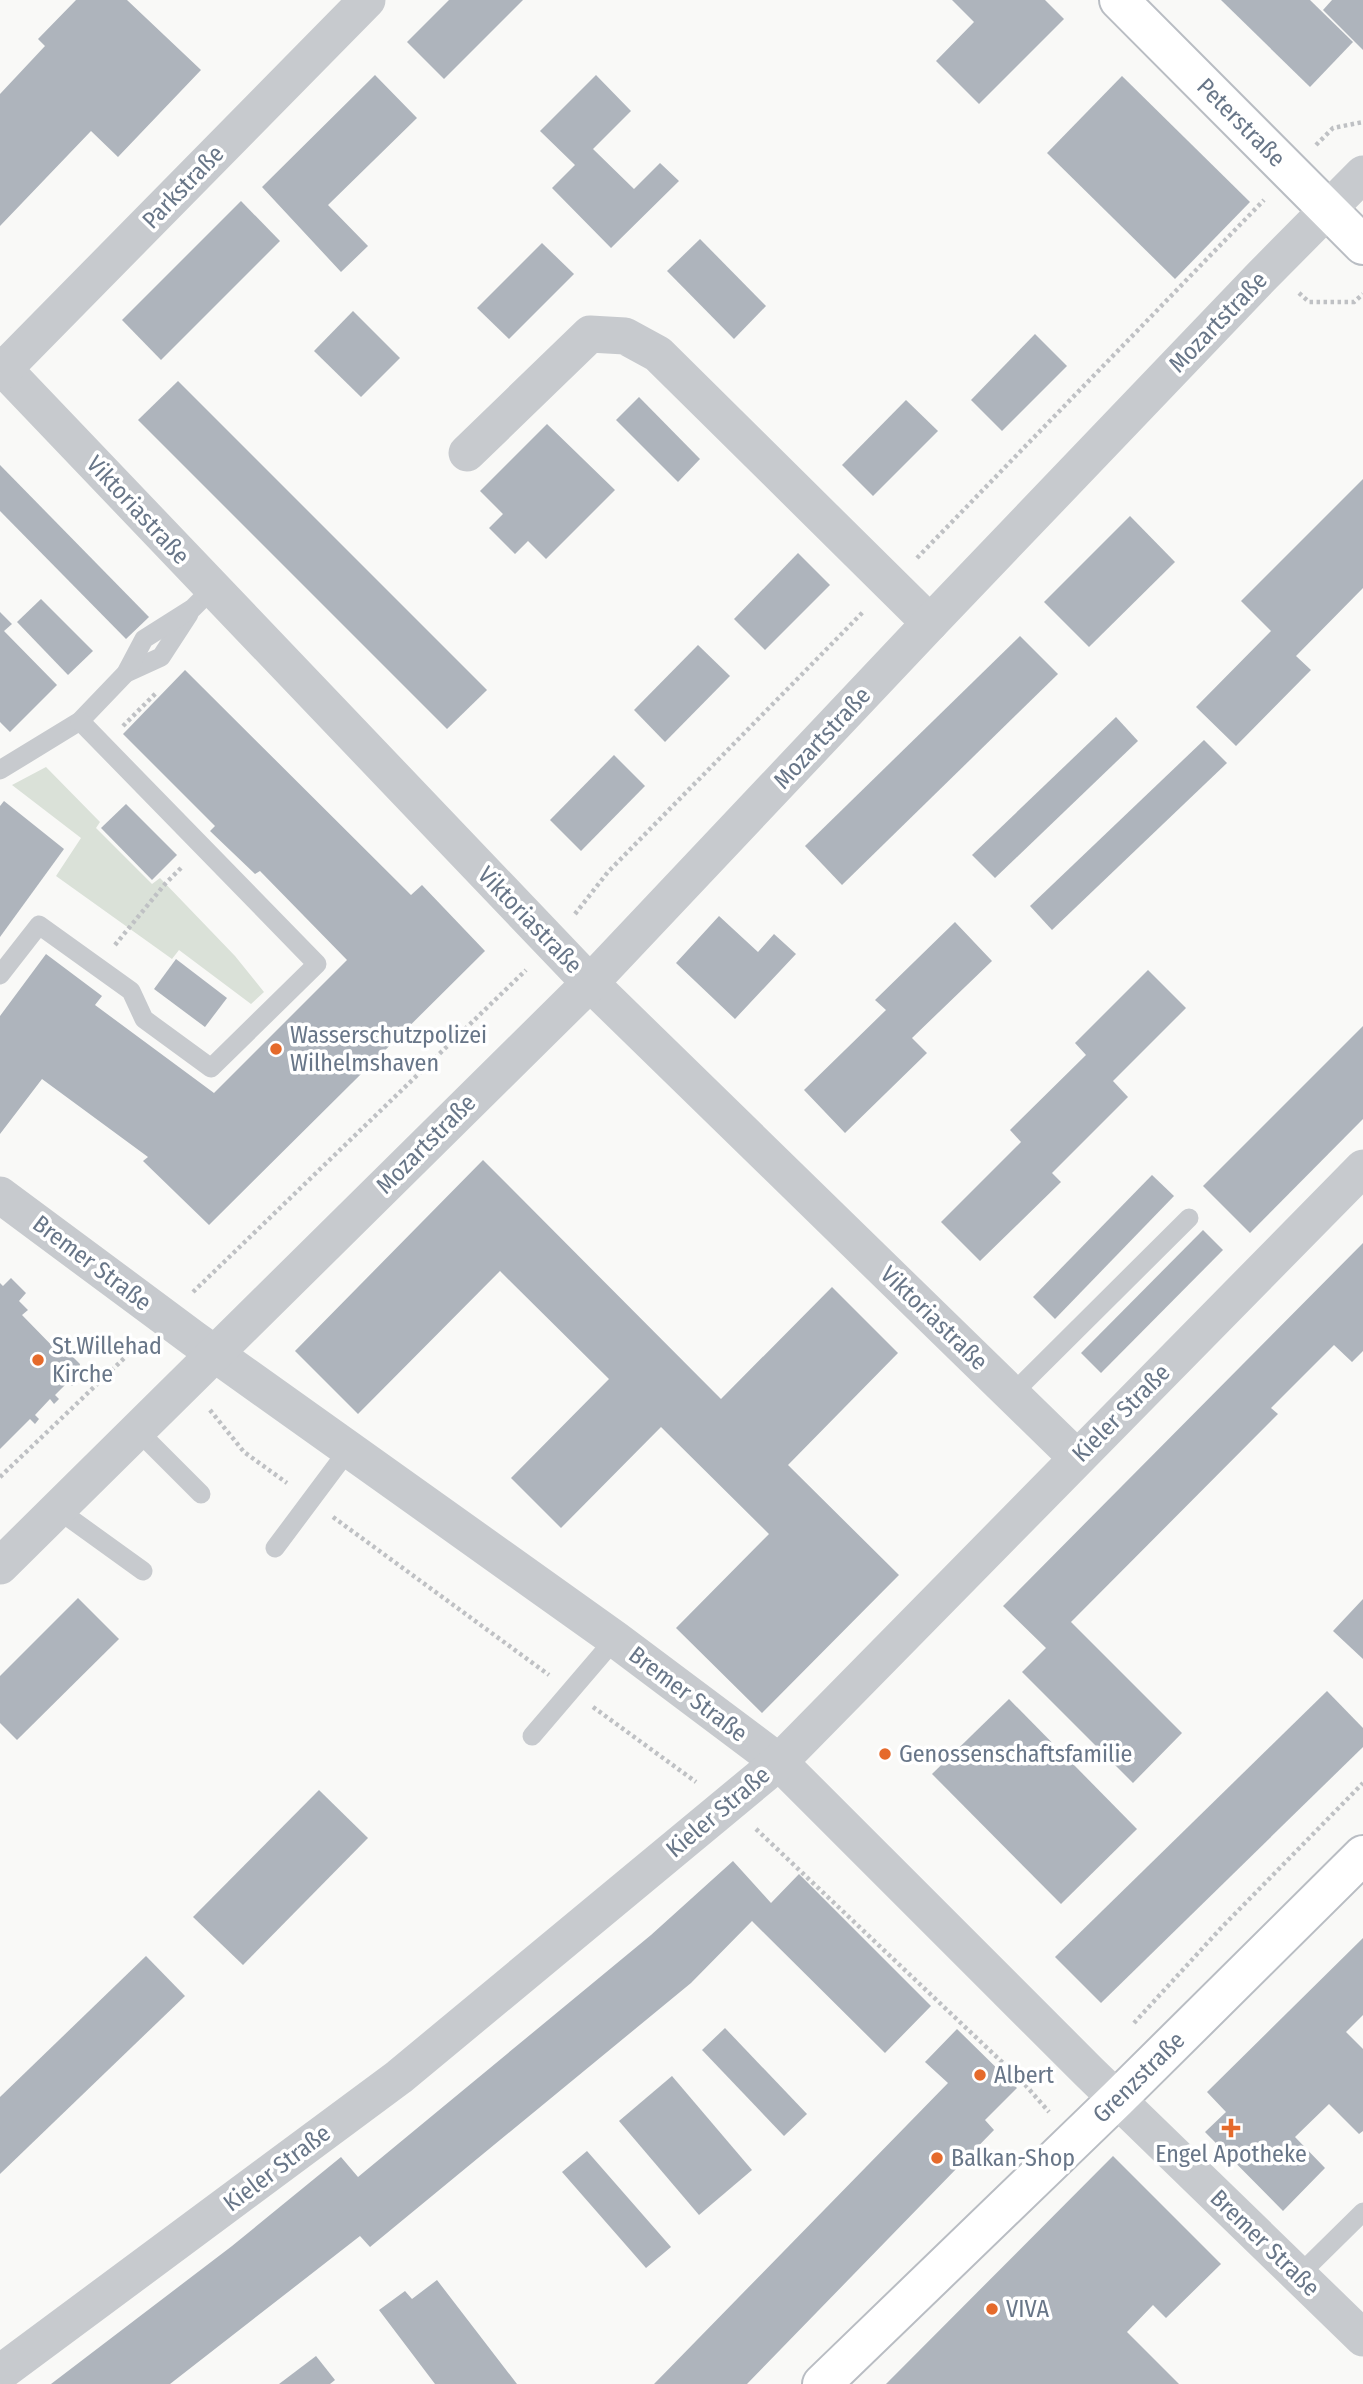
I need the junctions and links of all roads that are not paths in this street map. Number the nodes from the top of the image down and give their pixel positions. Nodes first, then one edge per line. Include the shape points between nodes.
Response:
1 (367, 0) edge
2 (1119, 0) edge
3 (1363, 174) edge
4 (1328, 210) junction
5 (1363, 245) edge
6 (1, 369) edge
7 (467, 453) dead end
8 (202, 598) junction
9 (930, 622) junction
10 (80, 721) junction
11 (0, 770) edge
12 (0, 975) edge
13 (590, 983) junction
14 (1363, 1168) edge
15 (0, 1195) edge
16 (1189, 1218) dead end
17 (214, 1353) junction
18 (1012, 1394) junction
19 (137, 1430) junction
20 (349, 1449) junction
21 (1077, 1458) junction
22 (201, 1494) dead end
23 (57, 1509) junction
24 (275, 1548) dead end
25 (0, 1566) edge
26 (143, 1571) dead end
27 (615, 1639) junction
28 (532, 1736) dead end
29 (779, 1762) junction
30 (1363, 1855) edge
31 (1117, 2099) junction
32 (1363, 2212) edge
33 (1298, 2276) junction
34 (1363, 2338) edge
35 (0, 2374) edge
36 (822, 2384) edge

1 - 6 street, Parkstraße
2 - 4 main road, Peterstraße
3 - 4 street, Mozartstraße
4 - 5 main road, Peterstraße
4 - 9 street, Mozartstraße
6 - 8 street, Viktoriastraße
7 - 9 street via 590,334 625,336 657,354
8 - 10 lane via 161,657 126,673
8 - 13 street, Viktoriastraße
9 - 13 street, Mozartstraße
10 - 11 lane
10 - 12 lane via 317,964 211,1068 144,1019 131,991 39,925
13 - 17 street, Mozartstraße
13 - 18 street, Viktoriastraße
14 - 21 street, Kieler Straße
15 - 17 street, Bremer Straße
16 - 18 lane
17 - 19 street, Mozartstraße
17 - 20 street, Bremer Straße
18 - 21 street, Viktoriastraße
19 - 22 lane
19 - 23 street, Mozartstraße
20 - 24 lane
20 - 27 street, Bremer Straße
21 - 29 street, Kieler Straße
23 - 25 street, Mozartstraße
23 - 26 lane
27 - 28 lane
27 - 29 street, Bremer Straße
29 - 31 street, Bremer Straße
29 - 35 street, Kieler Straße via 399,2077
30 - 31 main road, Grenzstraße
31 - 33 street, Bremer Straße
31 - 36 main road, Grenzstraße
32 - 33 lane
33 - 34 street, Bremer Straße

